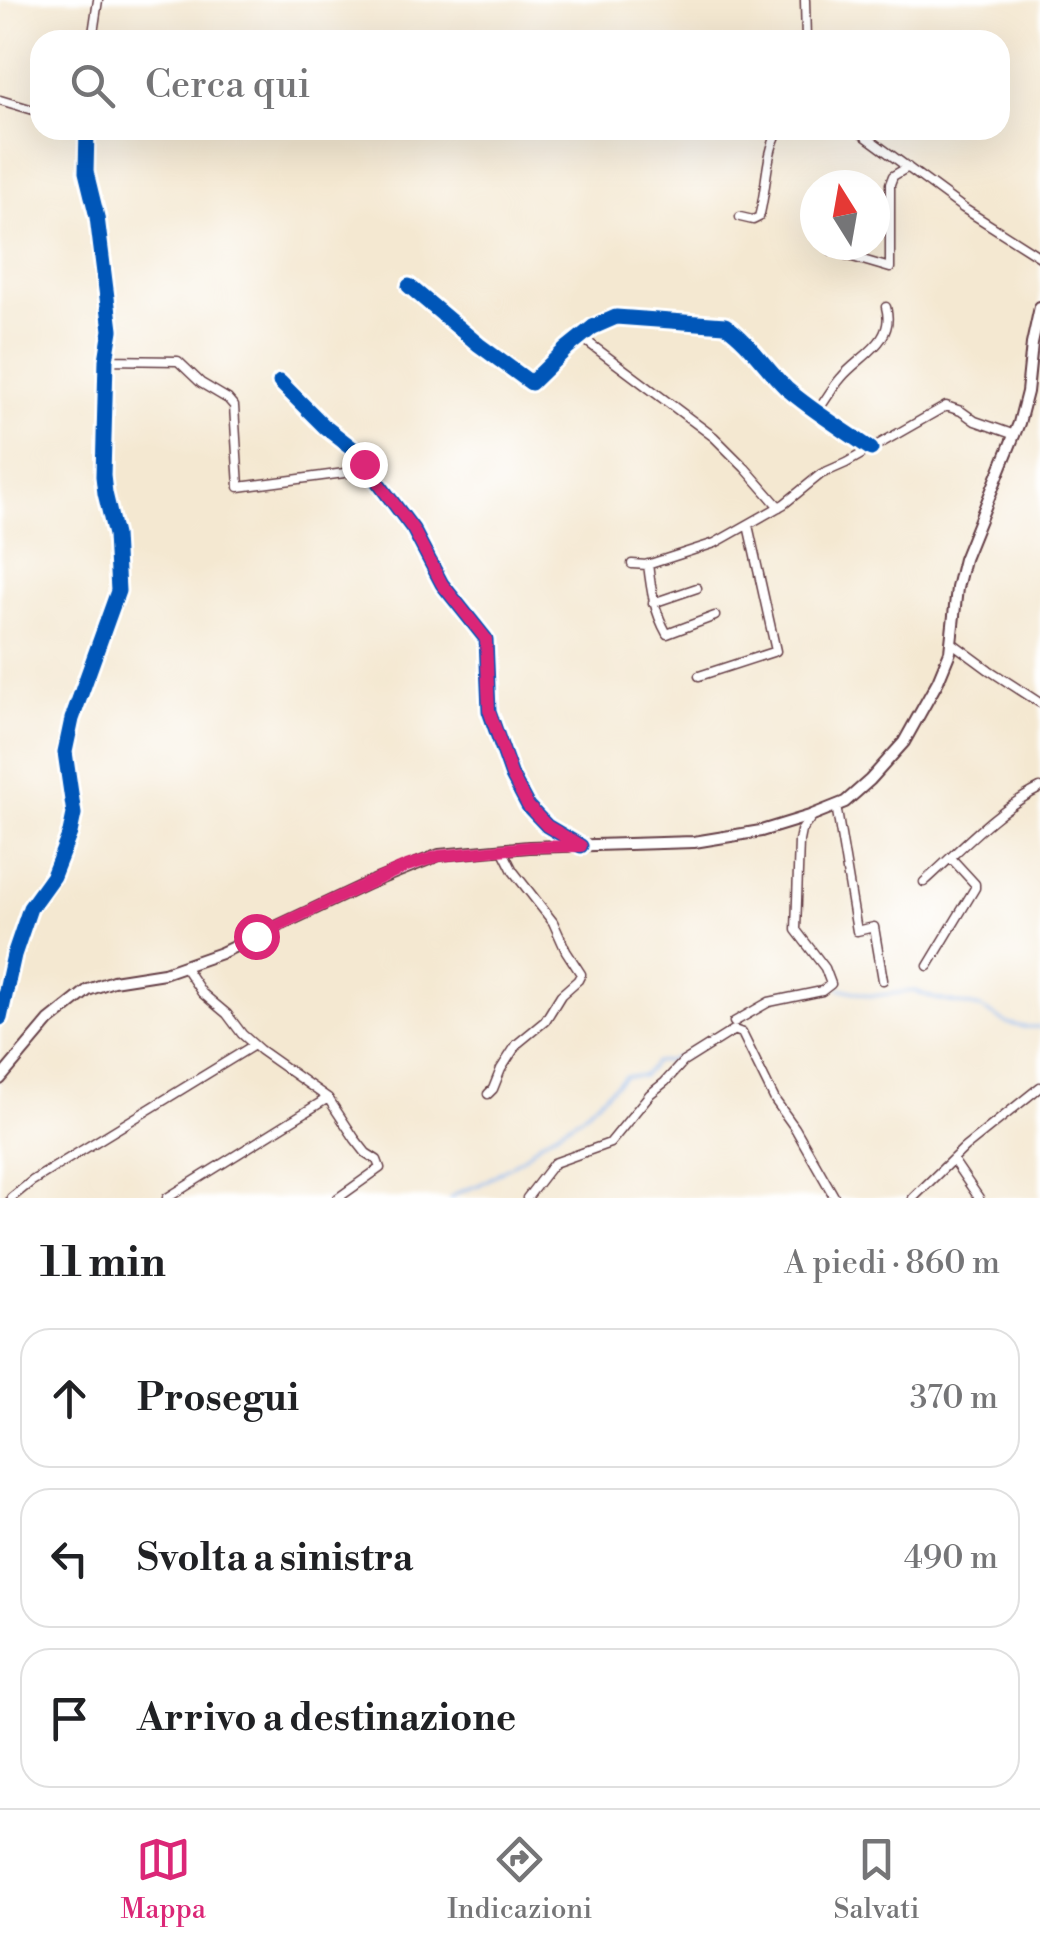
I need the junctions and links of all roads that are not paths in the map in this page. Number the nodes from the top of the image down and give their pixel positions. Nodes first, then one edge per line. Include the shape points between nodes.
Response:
1 (98, 0) edge
2 (804, 0) edge
3 (94, 30) edge
4 (806, 30) edge
5 (0, 100) edge
6 (30, 109) edge
7 (87, 140) edge
8 (774, 140) edge
9 (870, 140) edge
10 (908, 168) junction
11 (890, 184) edge
12 (740, 217) dead end
13 (1040, 257) edge
14 (863, 260) edge
15 (890, 260) edge
16 (409, 286) dead end
17 (886, 307) dead end
18 (1040, 307) edge
19 (581, 337) junction
20 (106, 360) junction
21 (280, 382) dead end
22 (817, 412) junction
23 (1015, 435) junction
24 (872, 448) junction
25 (368, 470) junction
26 (779, 508) junction
27 (748, 525) junction
28 (632, 564) dead end
29 (648, 564) junction
30 (697, 588) dead end
31 (653, 604) junction
32 (714, 616) dead end
33 (951, 642) junction
34 (699, 676) dead end
35 (1040, 703) edge
36 (1040, 788) edge
37 (836, 806) junction
38 (814, 815) junction
39 (581, 846) junction
40 (502, 849) junction
41 (951, 858) junction
42 (924, 882) dead end
43 (184, 966) junction
44 (928, 966) dead end
45 (883, 980) dead end
46 (0, 1018) edge
47 (734, 1022) dead end
48 (254, 1044) junction
49 (0, 1079) edge
50 (1040, 1087) edge
51 (488, 1094) dead end
52 (328, 1098) junction
53 (953, 1160) junction
54 (0, 1192) edge
55 (11, 1198) edge
56 (167, 1198) edge
57 (338, 1198) edge
58 (528, 1198) edge
59 (835, 1198) edge
60 (913, 1198) edge
61 (979, 1198) edge

1 - 3 street
2 - 4 street
5 - 6 street
7 - 20 street via 110,330
8 - 12 street via 759,218
9 - 10 street
10 - 11 street
10 - 13 street
14 - 15 street via 890,268
16 - 19 street via 531,383
17 - 22 street via 880,341 844,374
18 - 23 main road
19 - 22 street via 616,317 725,325
19 - 26 street via 714,438
20 - 25 street via 178,361 228,399 234,406 239,487
20 - 46 street via 103,476 118,590 65,752 74,814 70,833 53,876 30,908
21 - 25 street
22 - 24 street
23 - 24 street via 946,406
23 - 33 main road via 964,560
24 - 26 street via 822,474
25 - 39 street via 486,639 489,710 528,806
26 - 27 street
27 - 29 street via 716,543
27 - 34 street via 776,650
28 - 29 street
29 - 31 street
30 - 31 street
31 - 32 street via 667,634
33 - 35 street
33 - 37 main road via 904,742
36 - 41 street
37 - 38 main road
37 - 45 street via 856,931 874,928
38 - 39 main road via 694,842
38 - 47 street via 800,835 796,930 831,984 770,1002
39 - 40 main road
40 - 43 main road via 407,866
40 - 51 street via 581,974 546,1021 517,1044
41 - 42 street
41 - 44 street via 975,888
43 - 48 street
43 - 49 main road via 88,990 49,1021
48 - 52 street
48 - 55 street
50 - 53 street
52 - 56 street
52 - 57 street via 380,1168
53 - 60 street
53 - 61 street
54 - 55 street
58 - 59 street via 554,1163 610,1143 683,1062 734,1030 742,1033

